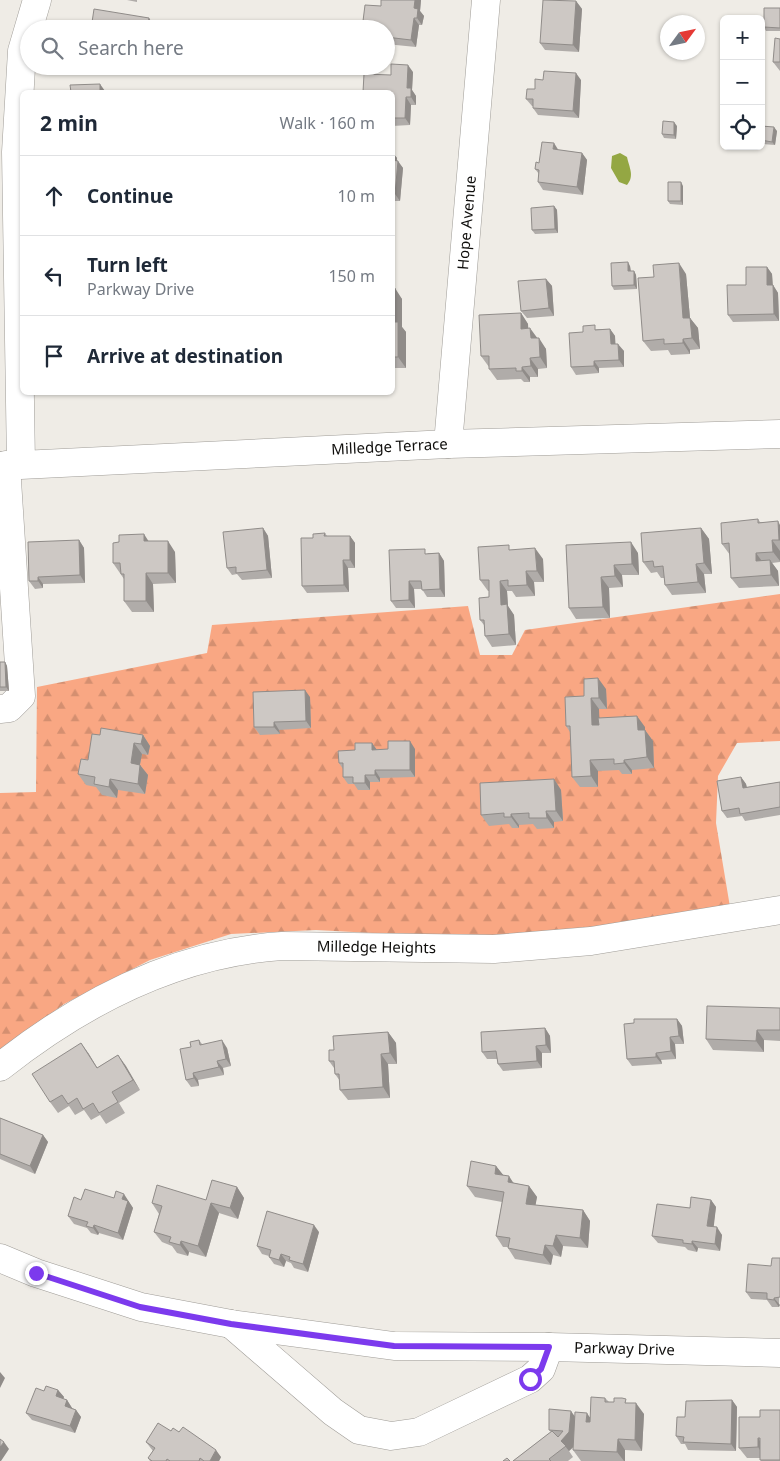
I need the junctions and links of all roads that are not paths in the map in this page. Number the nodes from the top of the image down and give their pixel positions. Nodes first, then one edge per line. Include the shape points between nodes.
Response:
1 (37, 0) edge
2 (486, 0) edge
3 (31, 20) edge
4 (21, 75) edge
5 (780, 434) edge
6 (448, 444) junction
7 (9, 465) edge
8 (0, 709) edge
9 (780, 910) edge
10 (0, 1067) edge
11 (0, 1258) edge
12 (231, 1324) junction
13 (549, 1347) junction
14 (780, 1353) edge

1 - 3 street
2 - 6 street, Hope Avenue
4 - 7 street
5 - 6 street, Milledge Terrace
6 - 7 street, Milledge Terrace
7 - 8 street via 21,696 10,708
9 - 10 street, Milledge Heights via 591,941 494,949 251,948 190,963 112,993 78,1011
11 - 12 street, Parkway Drive via 140,1307
12 - 13 street, Parkway Drive via 394,1346
12 - 13 street via 333,1412 359,1430 391,1436 419,1432 530,1379 541,1369
13 - 14 street, Parkway Drive

